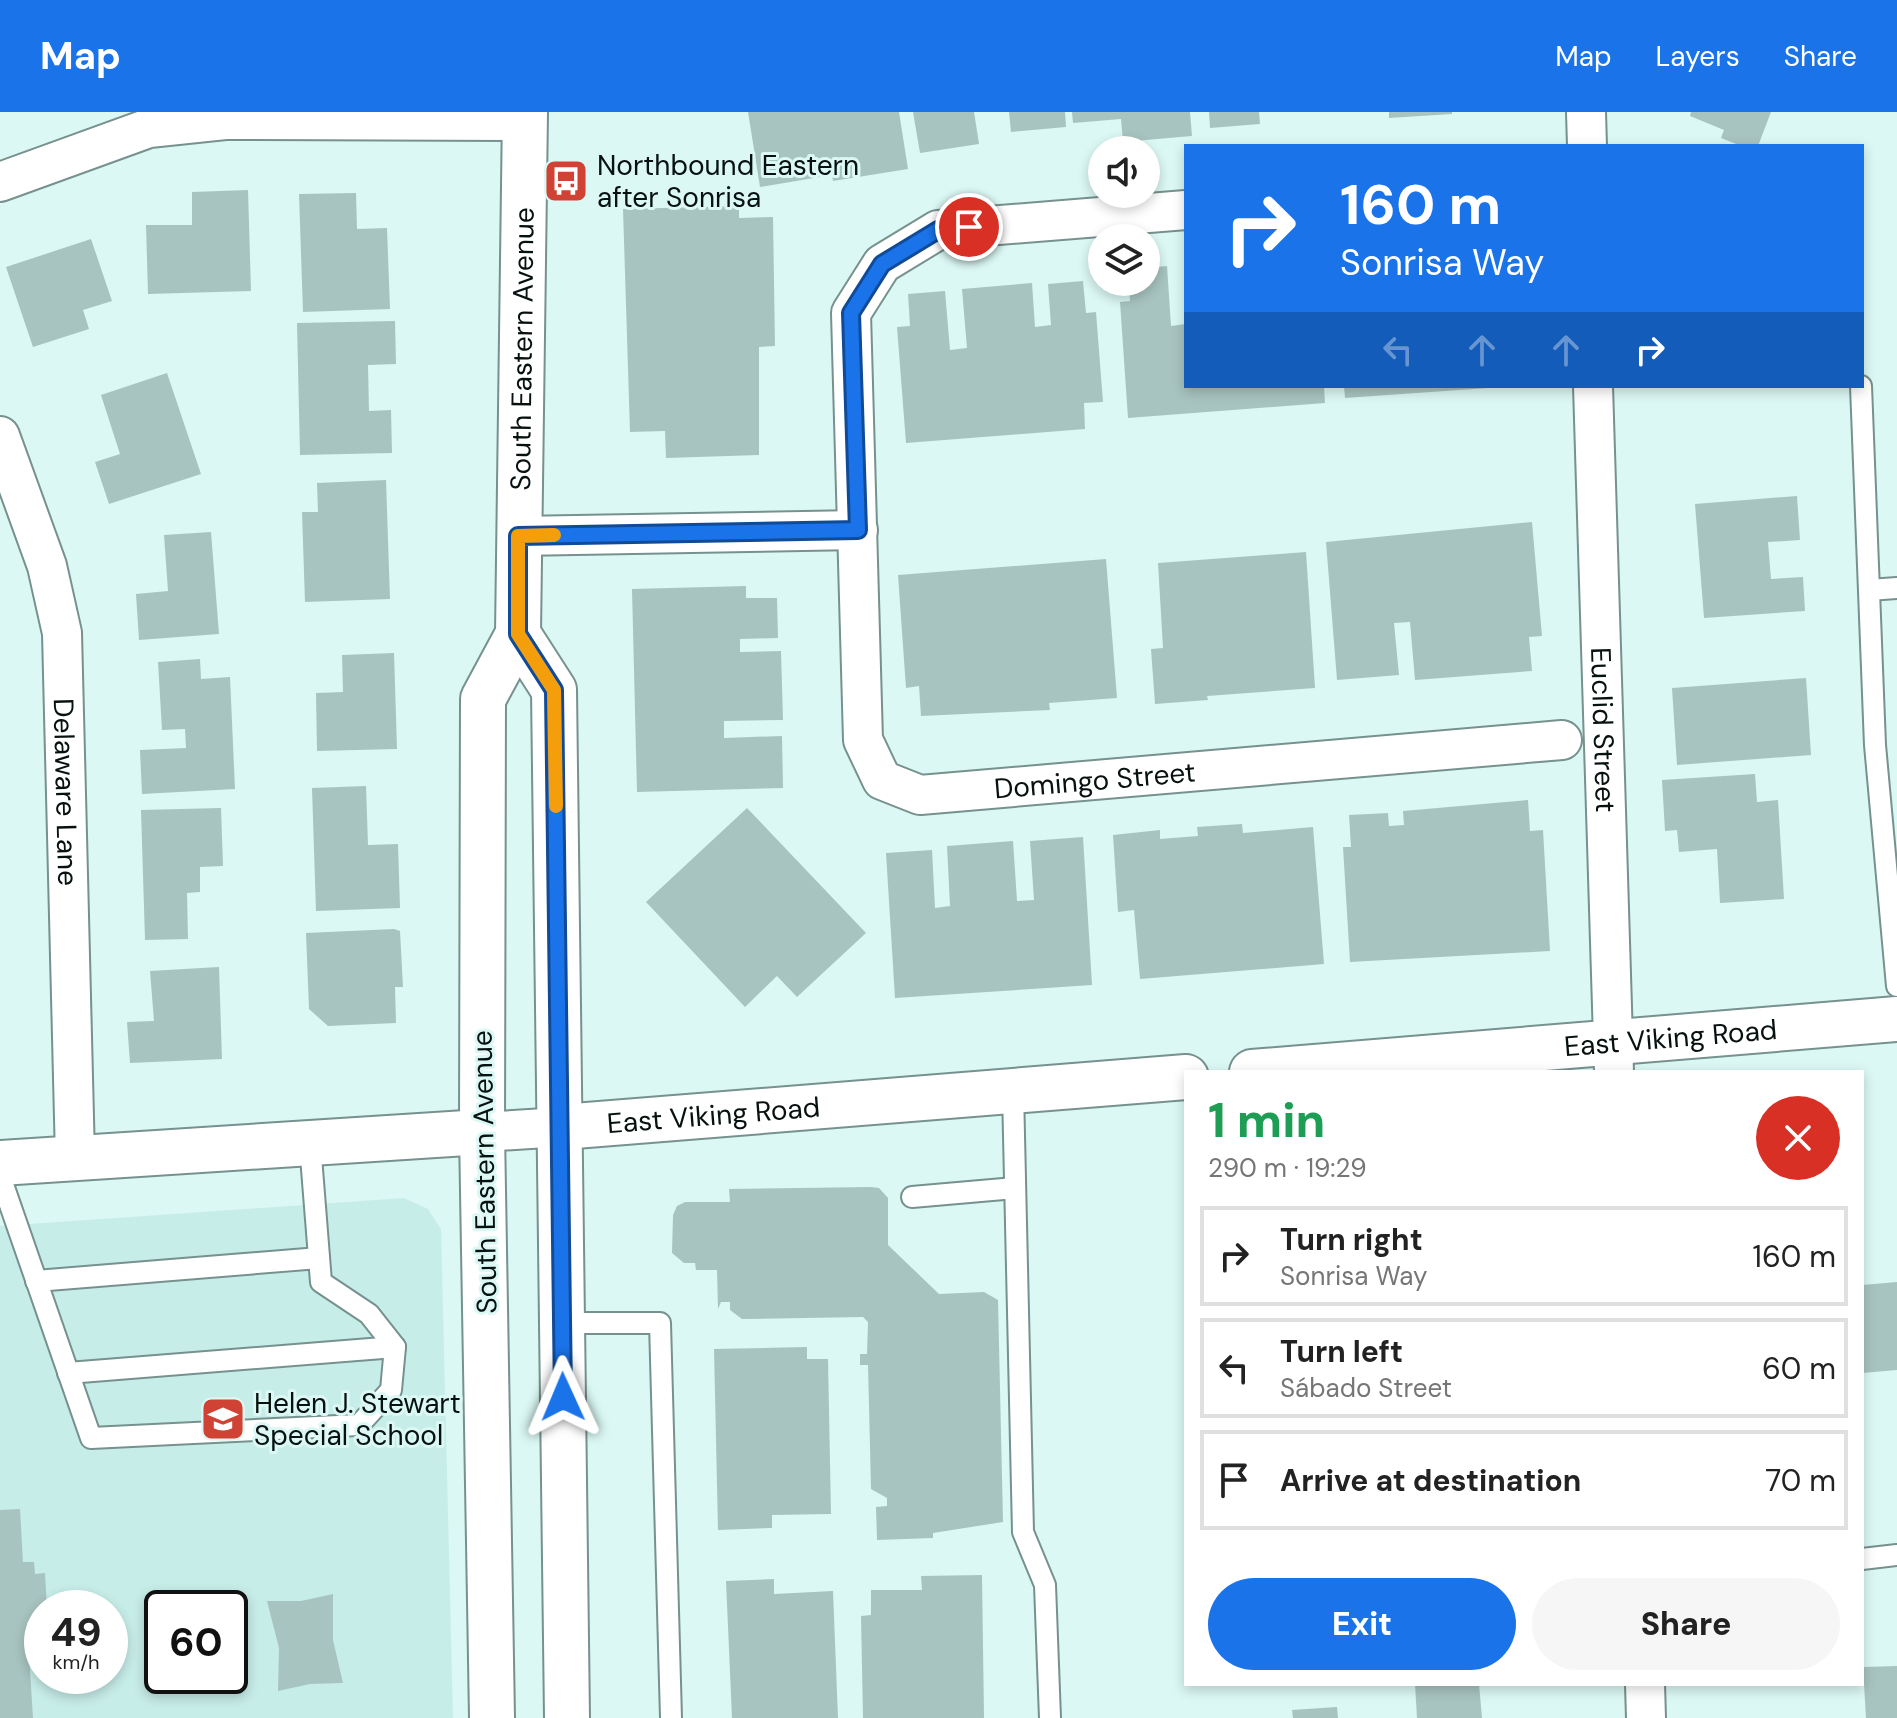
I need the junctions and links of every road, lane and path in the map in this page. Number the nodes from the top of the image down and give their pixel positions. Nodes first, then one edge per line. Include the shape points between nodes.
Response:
1 (1586, 112) edge
2 (525, 116) edge
3 (1587, 144) edge
4 (0, 182) edge
5 (1184, 210) edge
6 (1593, 388) edge
7 (1861, 388) edge
8 (0, 436) edge
9 (858, 530) junction
10 (518, 536) junction
11 (1897, 588) edge
12 (1869, 590) junction
13 (518, 634) junction
14 (1562, 740) dead end
15 (1897, 986) edge
16 (1897, 1019) edge
17 (1613, 1058) edge
18 (1304, 1070) edge
19 (1184, 1077) edge
20 (1013, 1091) junction
21 (562, 1127) junction
22 (482, 1132) junction
23 (310, 1144) junction
24 (75, 1158) junction
25 (0, 1163) edge
26 (0, 1176) edge
27 (1015, 1188) junction
28 (912, 1197) dead end
29 (319, 1258) junction
30 (36, 1281) junction
31 (562, 1323) junction
32 (395, 1347) junction
33 (68, 1373) junction
34 (1897, 1555) edge
35 (1864, 1559) edge
36 (1645, 1686) edge
37 (492, 1718) edge
38 (567, 1718) edge
39 (671, 1718) edge
40 (1050, 1718) edge
41 (1646, 1718) edge

1 - 3 street
2 - 4 street via 225,120 149,128
2 - 10 main road, South Eastern Avenue
5 - 9 street, Domingo Street via 938,230 882,264 851,313
6 - 17 street, Euclid Street
7 - 12 lane
8 - 24 street, Delaware Lane via 47,566 62,633
9 - 10 street
9 - 14 street, Domingo Street via 863,740 882,780 920,795
10 - 13 main road, South Eastern Avenue
11 - 12 lane
12 - 15 lane via 1875,745
13 - 21 main road via 554,690
13 - 22 main road, South Eastern Avenue via 483,699
16 - 17 main road, East Viking Road
17 - 18 main road, East Viking Road
19 - 20 main road, East Viking Road
20 - 21 main road, East Viking Road
20 - 27 lane
21 - 22 street, East Viking Road
21 - 31 main road
22 - 23 main road, East Viking Road
22 - 37 main road, South Eastern Avenue
23 - 24 main road, East Viking Road
23 - 29 lane
24 - 25 main road, East Viking Road
26 - 30 lane
27 - 28 lane
27 - 40 lane via 1023,1532 1045,1585
29 - 30 lane
29 - 32 lane via 321,1282 369,1314
30 - 33 lane
31 - 38 main road
31 - 39 lane via 660,1323
32 - 33 lane
32 - 33 lane via 391,1390 359,1425 91,1438
34 - 35 lane
36 - 41 street

